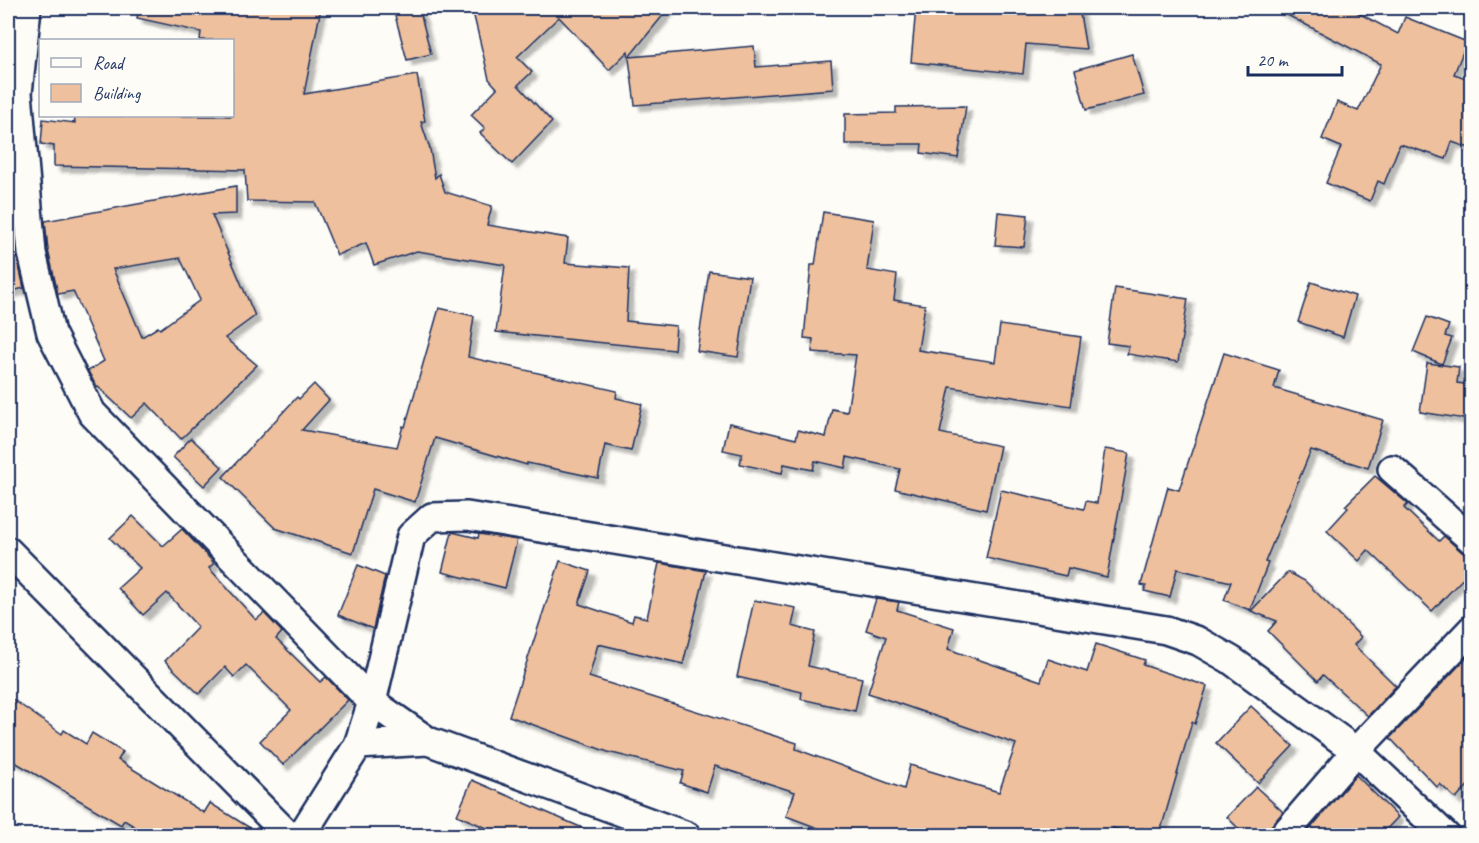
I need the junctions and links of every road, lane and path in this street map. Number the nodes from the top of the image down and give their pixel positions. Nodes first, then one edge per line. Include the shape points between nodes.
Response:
1 (27, 8) edge
2 (1392, 469) dead end
3 (1472, 540) edge
4 (8, 552) edge
5 (1472, 629) edge
6 (372, 702) junction
7 (428, 741) junction
8 (358, 745) junction
9 (1356, 751) junction
10 (289, 836) edge
11 (301, 836) edge
12 (687, 836) edge
13 (1283, 836) edge
14 (1446, 836) edge

1 - 6 street via 18,93 32,253 51,333 92,413
2 - 3 street
4 - 10 street
5 - 9 street
6 - 7 street
6 - 8 street
6 - 9 street via 411,536 432,517 467,516 1166,630 1198,641 1230,660
7 - 8 street
7 - 12 street
8 - 11 street
9 - 13 street
9 - 14 street

